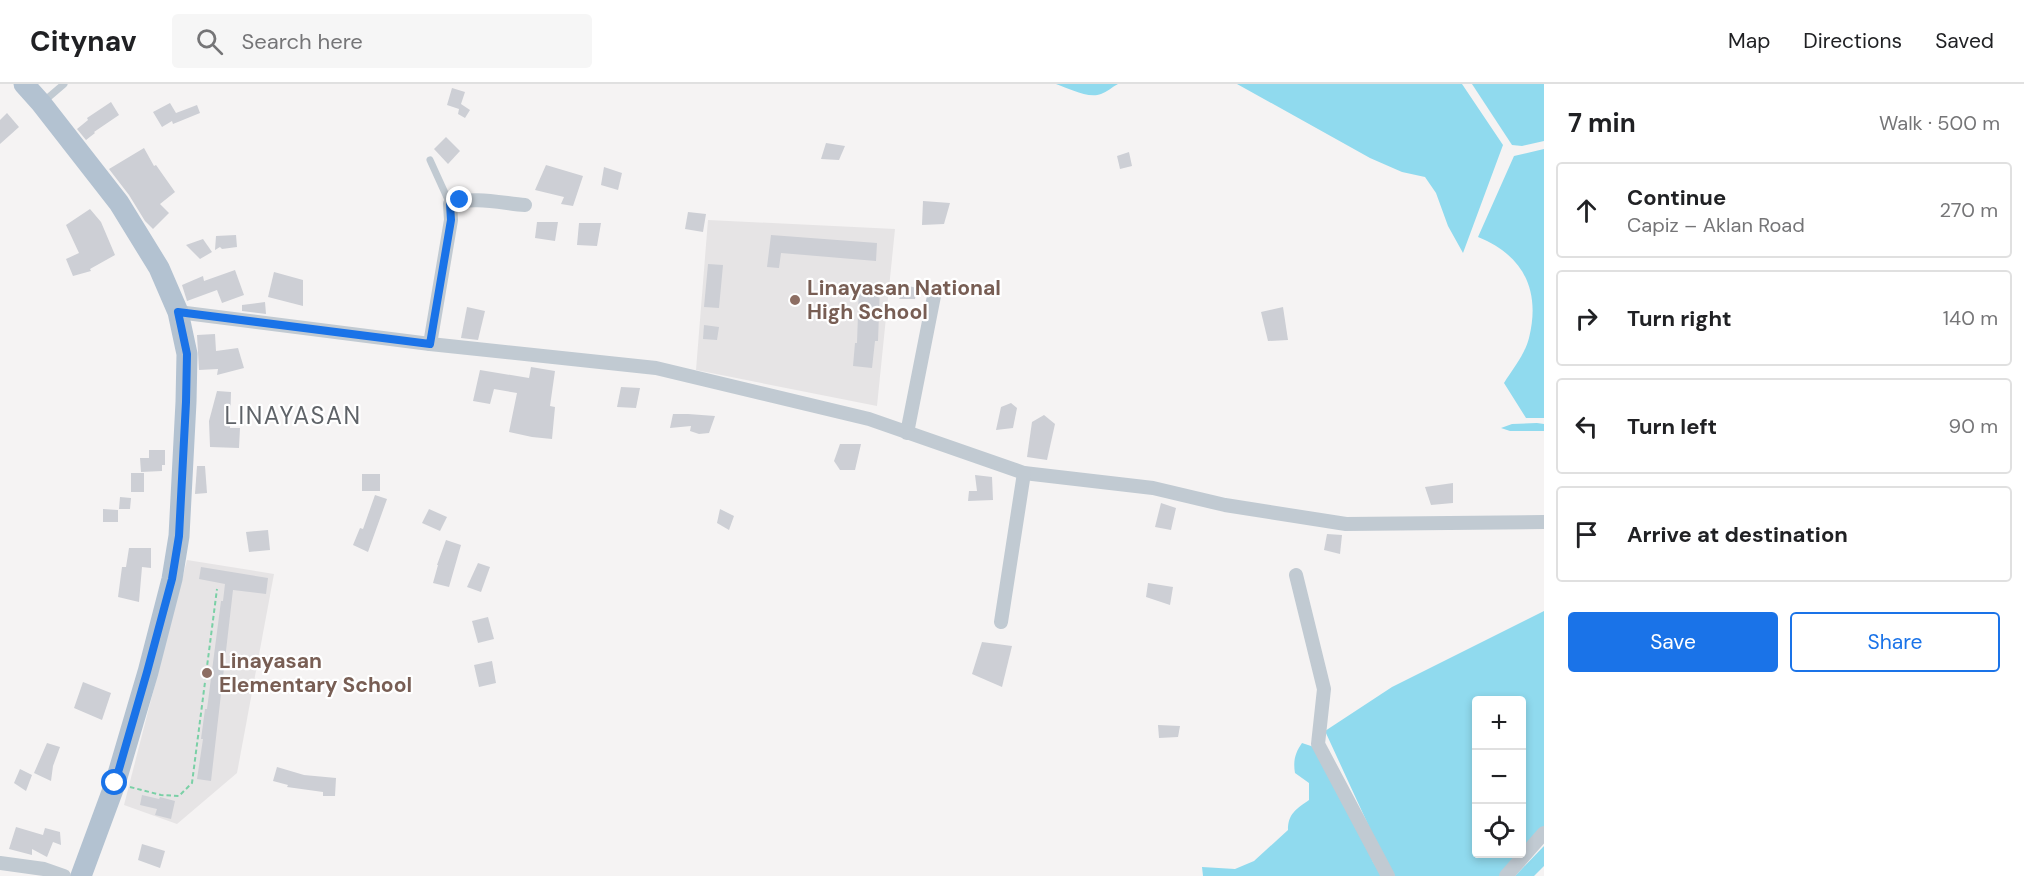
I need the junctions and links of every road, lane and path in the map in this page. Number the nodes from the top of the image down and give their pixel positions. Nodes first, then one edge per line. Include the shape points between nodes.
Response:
1 (24, 84) edge
2 (64, 84) edge
3 (41, 103) junction
4 (430, 160) dead end
5 (450, 204) junction
6 (525, 206) dead end
7 (934, 296) dead end
8 (178, 312) junction
9 (430, 344) junction
10 (907, 433) junction
11 (1024, 472) junction
12 (1544, 522) edge
13 (1296, 575) dead end
14 (217, 589) dead end
15 (1001, 622) dead end
16 (115, 783) junction
17 (1544, 833) edge
18 (0, 863) edge
19 (64, 876) edge
20 (81, 876) edge
21 (1388, 876) edge
22 (1506, 876) edge

1 - 3 main road
2 - 3 lane
3 - 8 main road via 119,203 159,268
4 - 5 lane
5 - 6 street via 474,200
5 - 9 street via 451,220
7 - 10 street
8 - 9 street
8 - 16 main road via 187,354 179,536 172,579
9 - 10 street via 656,368 869,419
10 - 11 street
11 - 12 street via 1153,489 1346,524
11 - 15 street
13 - 21 street via 1324,689 1318,744
14 - 16 path via 192,783 179,796
16 - 20 main road
17 - 22 street
18 - 19 street

